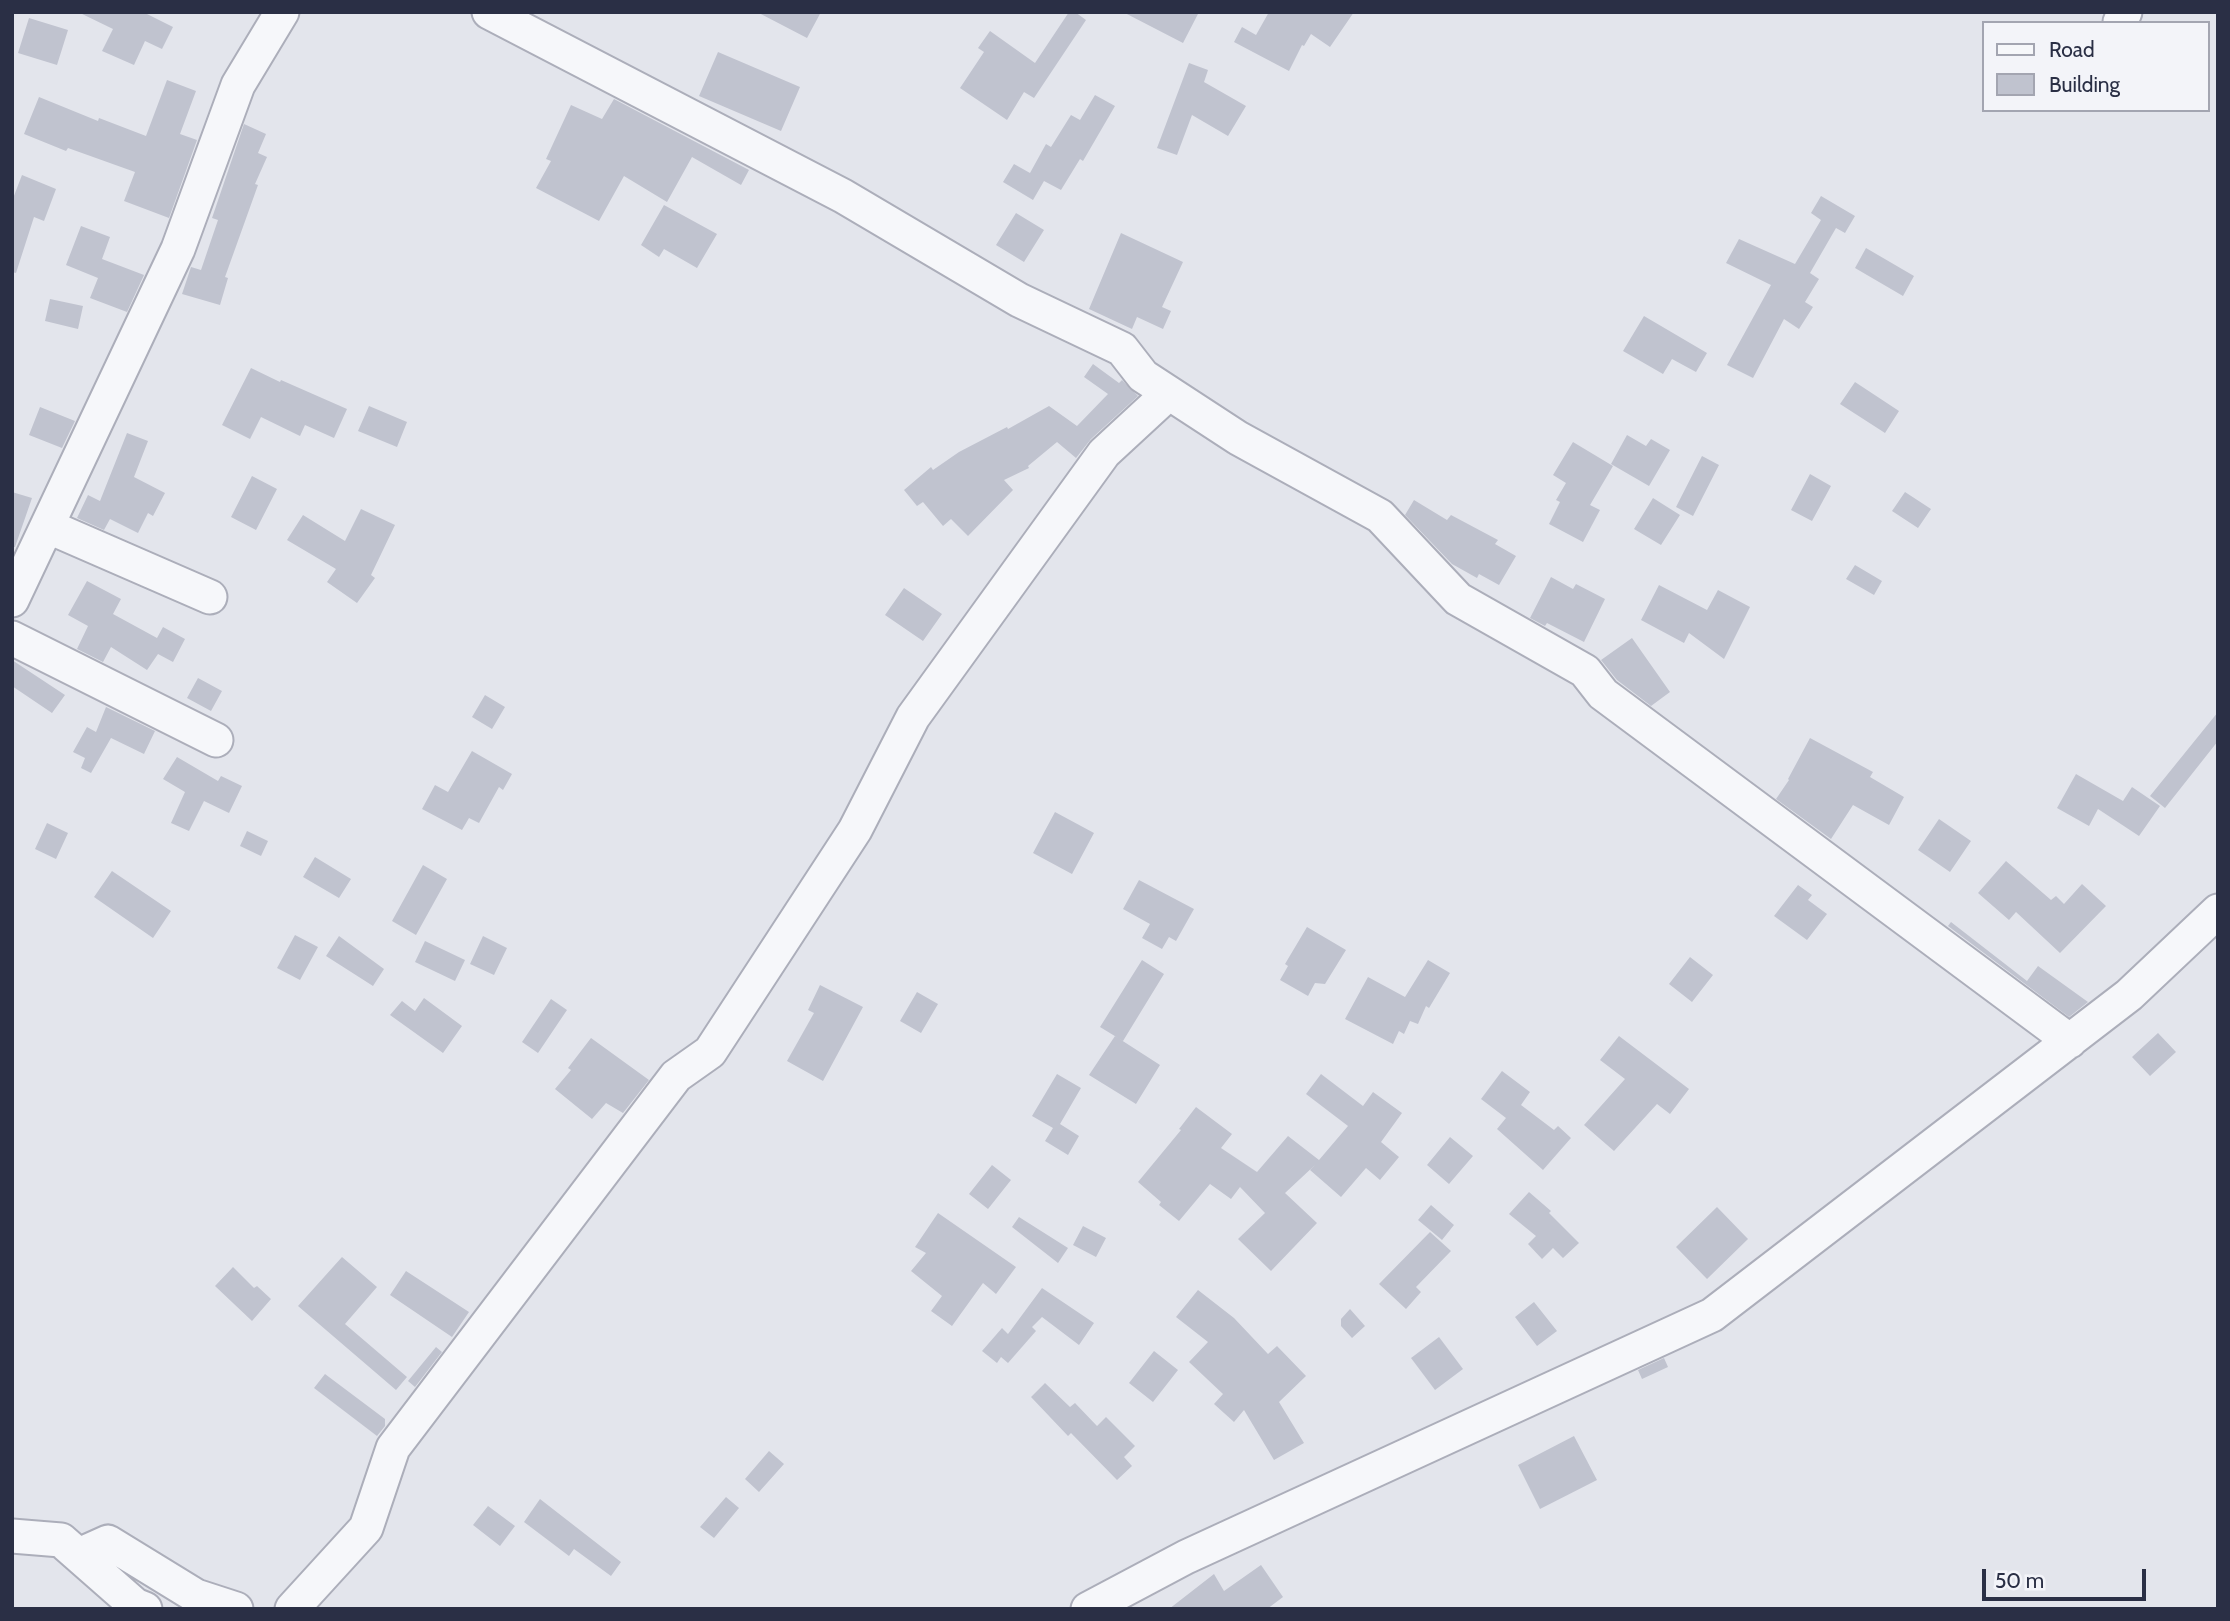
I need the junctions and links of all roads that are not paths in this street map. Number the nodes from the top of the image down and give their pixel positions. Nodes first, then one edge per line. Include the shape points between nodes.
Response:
1 (282, 12) edge
2 (489, 12) edge
3 (1170, 393) junction
4 (47, 526) junction
5 (210, 597) dead end
6 (12, 600) edge
7 (12, 638) edge
8 (216, 740) dead end
9 (2218, 911) edge
10 (2070, 1041) junction
11 (12, 1536) edge
12 (79, 1555) junction
13 (145, 1609) edge
14 (236, 1609) edge
15 (292, 1609) edge
16 (1088, 1609) edge

1 - 4 street via 238,85 178,249
2 - 3 street via 843,196 1019,300 1122,349 1143,376
3 - 10 street via 1238,438 1380,516 1458,599 1585,671 1602,694
3 - 15 street via 1104,453 1024,562 913,717 855,830 710,1052 676,1076 393,1448 366,1528
4 - 5 street
4 - 6 street
7 - 8 street
9 - 10 street via 2129,995
10 - 16 street via 1712,1315 1185,1557
11 - 12 street via 61,1540
12 - 13 street
12 - 14 street via 108,1542 196,1596

